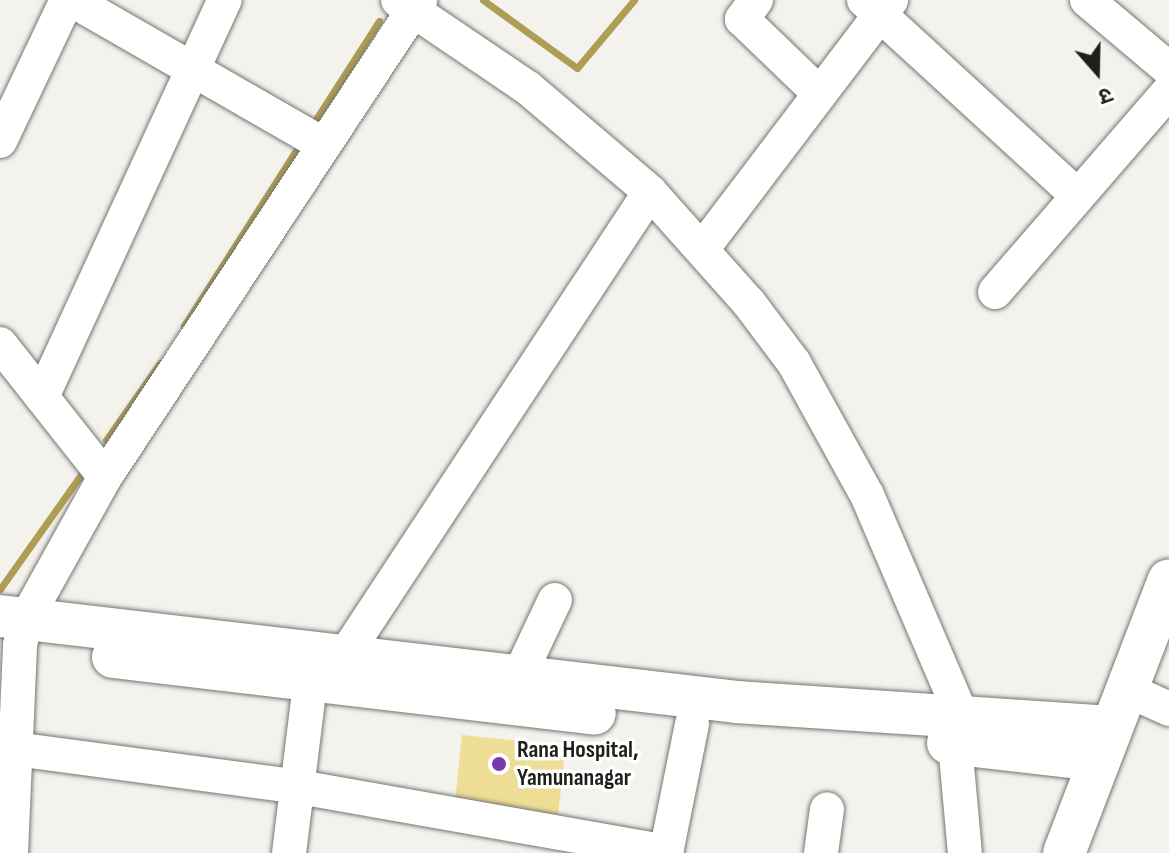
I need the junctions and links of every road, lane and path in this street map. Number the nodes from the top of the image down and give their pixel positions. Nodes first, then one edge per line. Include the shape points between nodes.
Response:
1 (69, 0) edge
2 (225, 0) edge
3 (756, 0) edge
4 (1087, 0) edge
5 (410, 3) edge
6 (878, 5) edge
7 (192, 69) junction
8 (1169, 69) edge
9 (1169, 91) edge
10 (820, 94) junction
11 (312, 138) junction
12 (0, 141) edge
13 (650, 192) junction
14 (1078, 196) junction
15 (703, 248) junction
16 (995, 292) dead end
17 (0, 344) edge
18 (42, 397) junction
19 (105, 477) junction
20 (1169, 580) edge
21 (555, 600) dead end
22 (11, 631) edge
23 (345, 655) junction
24 (519, 676) junction
25 (310, 684) junction
26 (1169, 709) edge
27 (692, 724) junction
28 (1111, 725) junction
29 (959, 730) junction
30 (15, 749) junction
31 (299, 787) junction
32 (827, 809) dead end
33 (666, 852) edge
34 (11, 853) edge
35 (289, 853) edge
36 (821, 853) edge
37 (965, 853) edge
38 (1064, 853) edge

1 - 7 street
1 - 12 street
2 - 7 street
3 - 10 street via 742,19
4 - 8 street
5 - 11 street
5 - 13 street via 528,88
6 - 10 street
6 - 14 street
7 - 11 street
7 - 18 street
9 - 14 street
10 - 15 street
11 - 19 street
13 - 15 street
13 - 23 street
14 - 16 street
15 - 29 street via 794,363 853,469
17 - 18 street
18 - 19 street
19 - 22 street
20 - 28 main road
21 - 24 street
22 - 23 main road
22 - 25 main road
22 - 30 street
23 - 24 main road
24 - 29 main road
25 - 27 main road
25 - 31 street
26 - 28 street
27 - 29 main road
27 - 33 street
28 - 29 main road
28 - 38 main road
29 - 37 street
30 - 31 street
30 - 34 street
31 - 33 street
31 - 35 street
32 - 36 street

